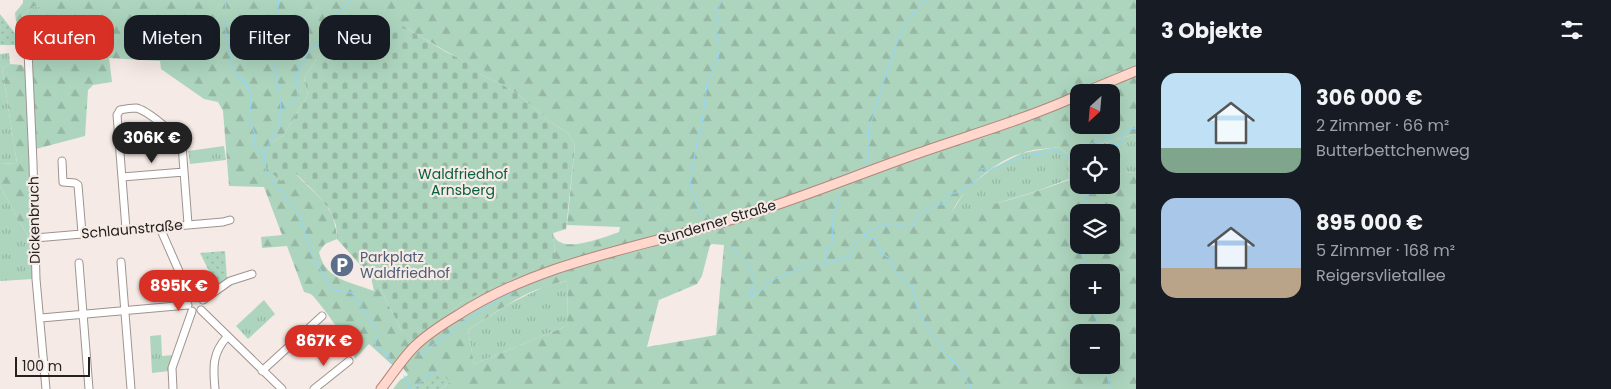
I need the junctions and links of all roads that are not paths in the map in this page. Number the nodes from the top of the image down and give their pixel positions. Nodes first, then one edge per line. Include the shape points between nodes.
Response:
1 (28, 60) edge
2 (1136, 71) edge
3 (1104, 84) edge
4 (1070, 99) edge
5 (62, 161) dead end
6 (184, 172) junction
7 (122, 177) junction
8 (230, 220) dead end
9 (188, 224) junction
10 (160, 228) junction
11 (126, 229) junction
12 (82, 233) junction
13 (35, 238) junction
14 (121, 262) dead end
15 (79, 263) dead end
16 (252, 274) dead end
17 (182, 278) junction
18 (144, 281) dead end
19 (193, 296) junction
20 (203, 300) junction
21 (190, 308) junction
22 (124, 310) junction
23 (201, 310) junction
24 (83, 313) junction
25 (322, 316) dead end
26 (40, 318) junction
27 (227, 337) junction
28 (349, 361) dead end
29 (262, 371) junction
30 (46, 389) edge
31 (89, 389) edge
32 (131, 389) edge
33 (173, 389) edge
34 (215, 389) edge
35 (282, 389) edge
36 (314, 389) edge
37 (380, 389) edge

1 - 13 street, Dickenbruch
2 - 3 main road
4 - 37 main road, Sunderner Straße via 1014,122 770,207 566,265 516,283 466,309 430,334 409,353
5 - 12 street via 63,182 78,185
6 - 7 street
6 - 7 street via 178,138 144,111 134,108 120,110 116,115
6 - 9 street
7 - 11 street
8 - 9 street, Schlaunstraße
9 - 10 street, Schlaunstraße
10 - 11 street, Schlaunstraße
10 - 17 street
11 - 12 street, Schlaunstraße
12 - 13 street, Schlaunstraße
13 - 26 street, Dickenbruch
14 - 22 street
15 - 24 street
16 - 20 street via 230,281
17 - 18 street
17 - 19 street
19 - 20 street
19 - 21 street
20 - 23 street
21 - 22 street
21 - 23 street
21 - 33 street via 172,368
22 - 24 street
22 - 32 street
23 - 27 street
24 - 26 street
24 - 31 street
25 - 29 street
26 - 30 street, Dickenbruch
27 - 29 street
27 - 34 street via 214,356
28 - 36 street
29 - 35 street

